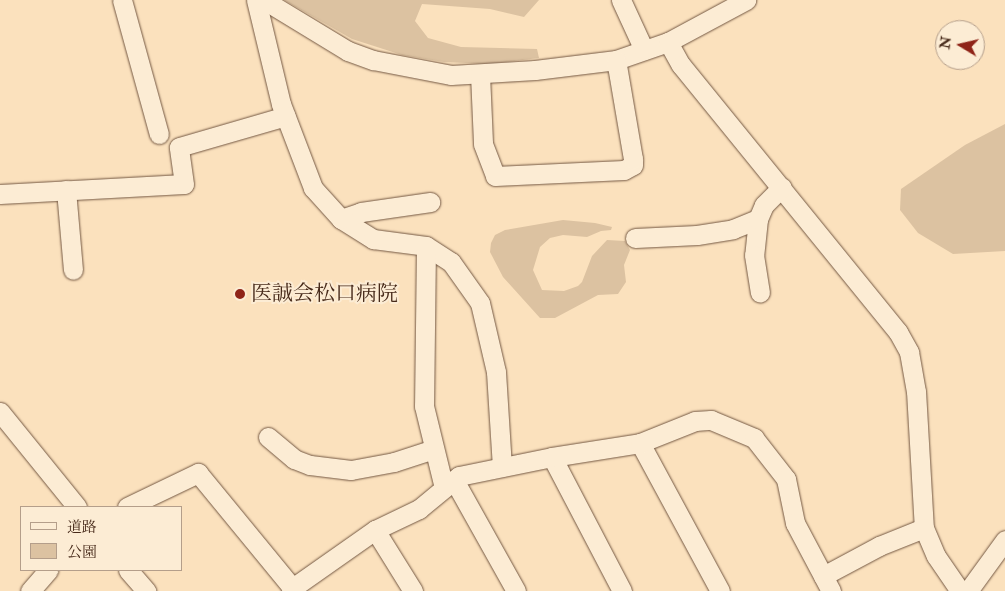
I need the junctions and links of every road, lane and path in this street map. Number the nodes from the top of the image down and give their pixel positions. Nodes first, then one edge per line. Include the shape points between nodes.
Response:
1 (122, 0) edge
2 (256, 0) edge
3 (264, 0) edge
4 (621, 0) edge
5 (746, 0) edge
6 (668, 42) junction
7 (644, 50) junction
8 (616, 60) junction
9 (480, 74) junction
10 (286, 116) junction
11 (159, 134) dead end
12 (782, 187) junction
13 (66, 190) junction
14 (0, 194) edge
15 (430, 202) dead end
16 (758, 218) junction
17 (341, 219) junction
18 (635, 238) dead end
19 (426, 246) junction
20 (72, 270) dead end
21 (760, 294) dead end
22 (0, 412) edge
23 (268, 437) dead end
24 (640, 443) junction
25 (434, 449) junction
26 (552, 457) junction
27 (502, 467) junction
28 (449, 484) junction
29 (76, 506) edge
30 (129, 506) edge
31 (924, 528) junction
32 (375, 530) junction
33 (1005, 540) edge
34 (129, 571) edge
35 (827, 583) edge
36 (293, 589) edge
37 (146, 591) edge
38 (413, 591) edge
39 (516, 591) edge
40 (622, 591) edge
41 (720, 591) edge
42 (960, 591) edge
43 (968, 591) edge

1 - 11 street
2 - 10 street
3 - 9 street via 348,51 373,60 451,76
4 - 7 street
5 - 6 street
6 - 7 street
6 - 12 street via 681,65
7 - 8 street
8 - 9 street
8 - 9 street via 633,159 633,165 624,170 495,176 483,144
10 - 13 street via 179,147 184,184
10 - 17 street via 313,188
12 - 16 street via 764,205
12 - 31 street via 898,332 909,352 916,391
13 - 14 street
13 - 20 street
15 - 17 street via 361,212
16 - 18 street via 717,232
16 - 21 street via 754,255
17 - 19 street via 373,239
19 - 25 street via 424,406
19 - 27 street via 452,262 480,303 496,372
22 - 29 street
23 - 25 street via 302,462 351,470 394,462
24 - 26 street
24 - 35 street via 695,421 711,420 754,438 786,479 795,523
24 - 41 street
25 - 28 street
26 - 27 street
26 - 40 street
27 - 28 street via 459,476
28 - 32 street via 419,509
28 - 39 street
30 - 36 street via 198,473
31 - 35 street via 879,546
31 - 42 street via 936,556
32 - 36 street
32 - 38 street
33 - 43 street
34 - 37 street

